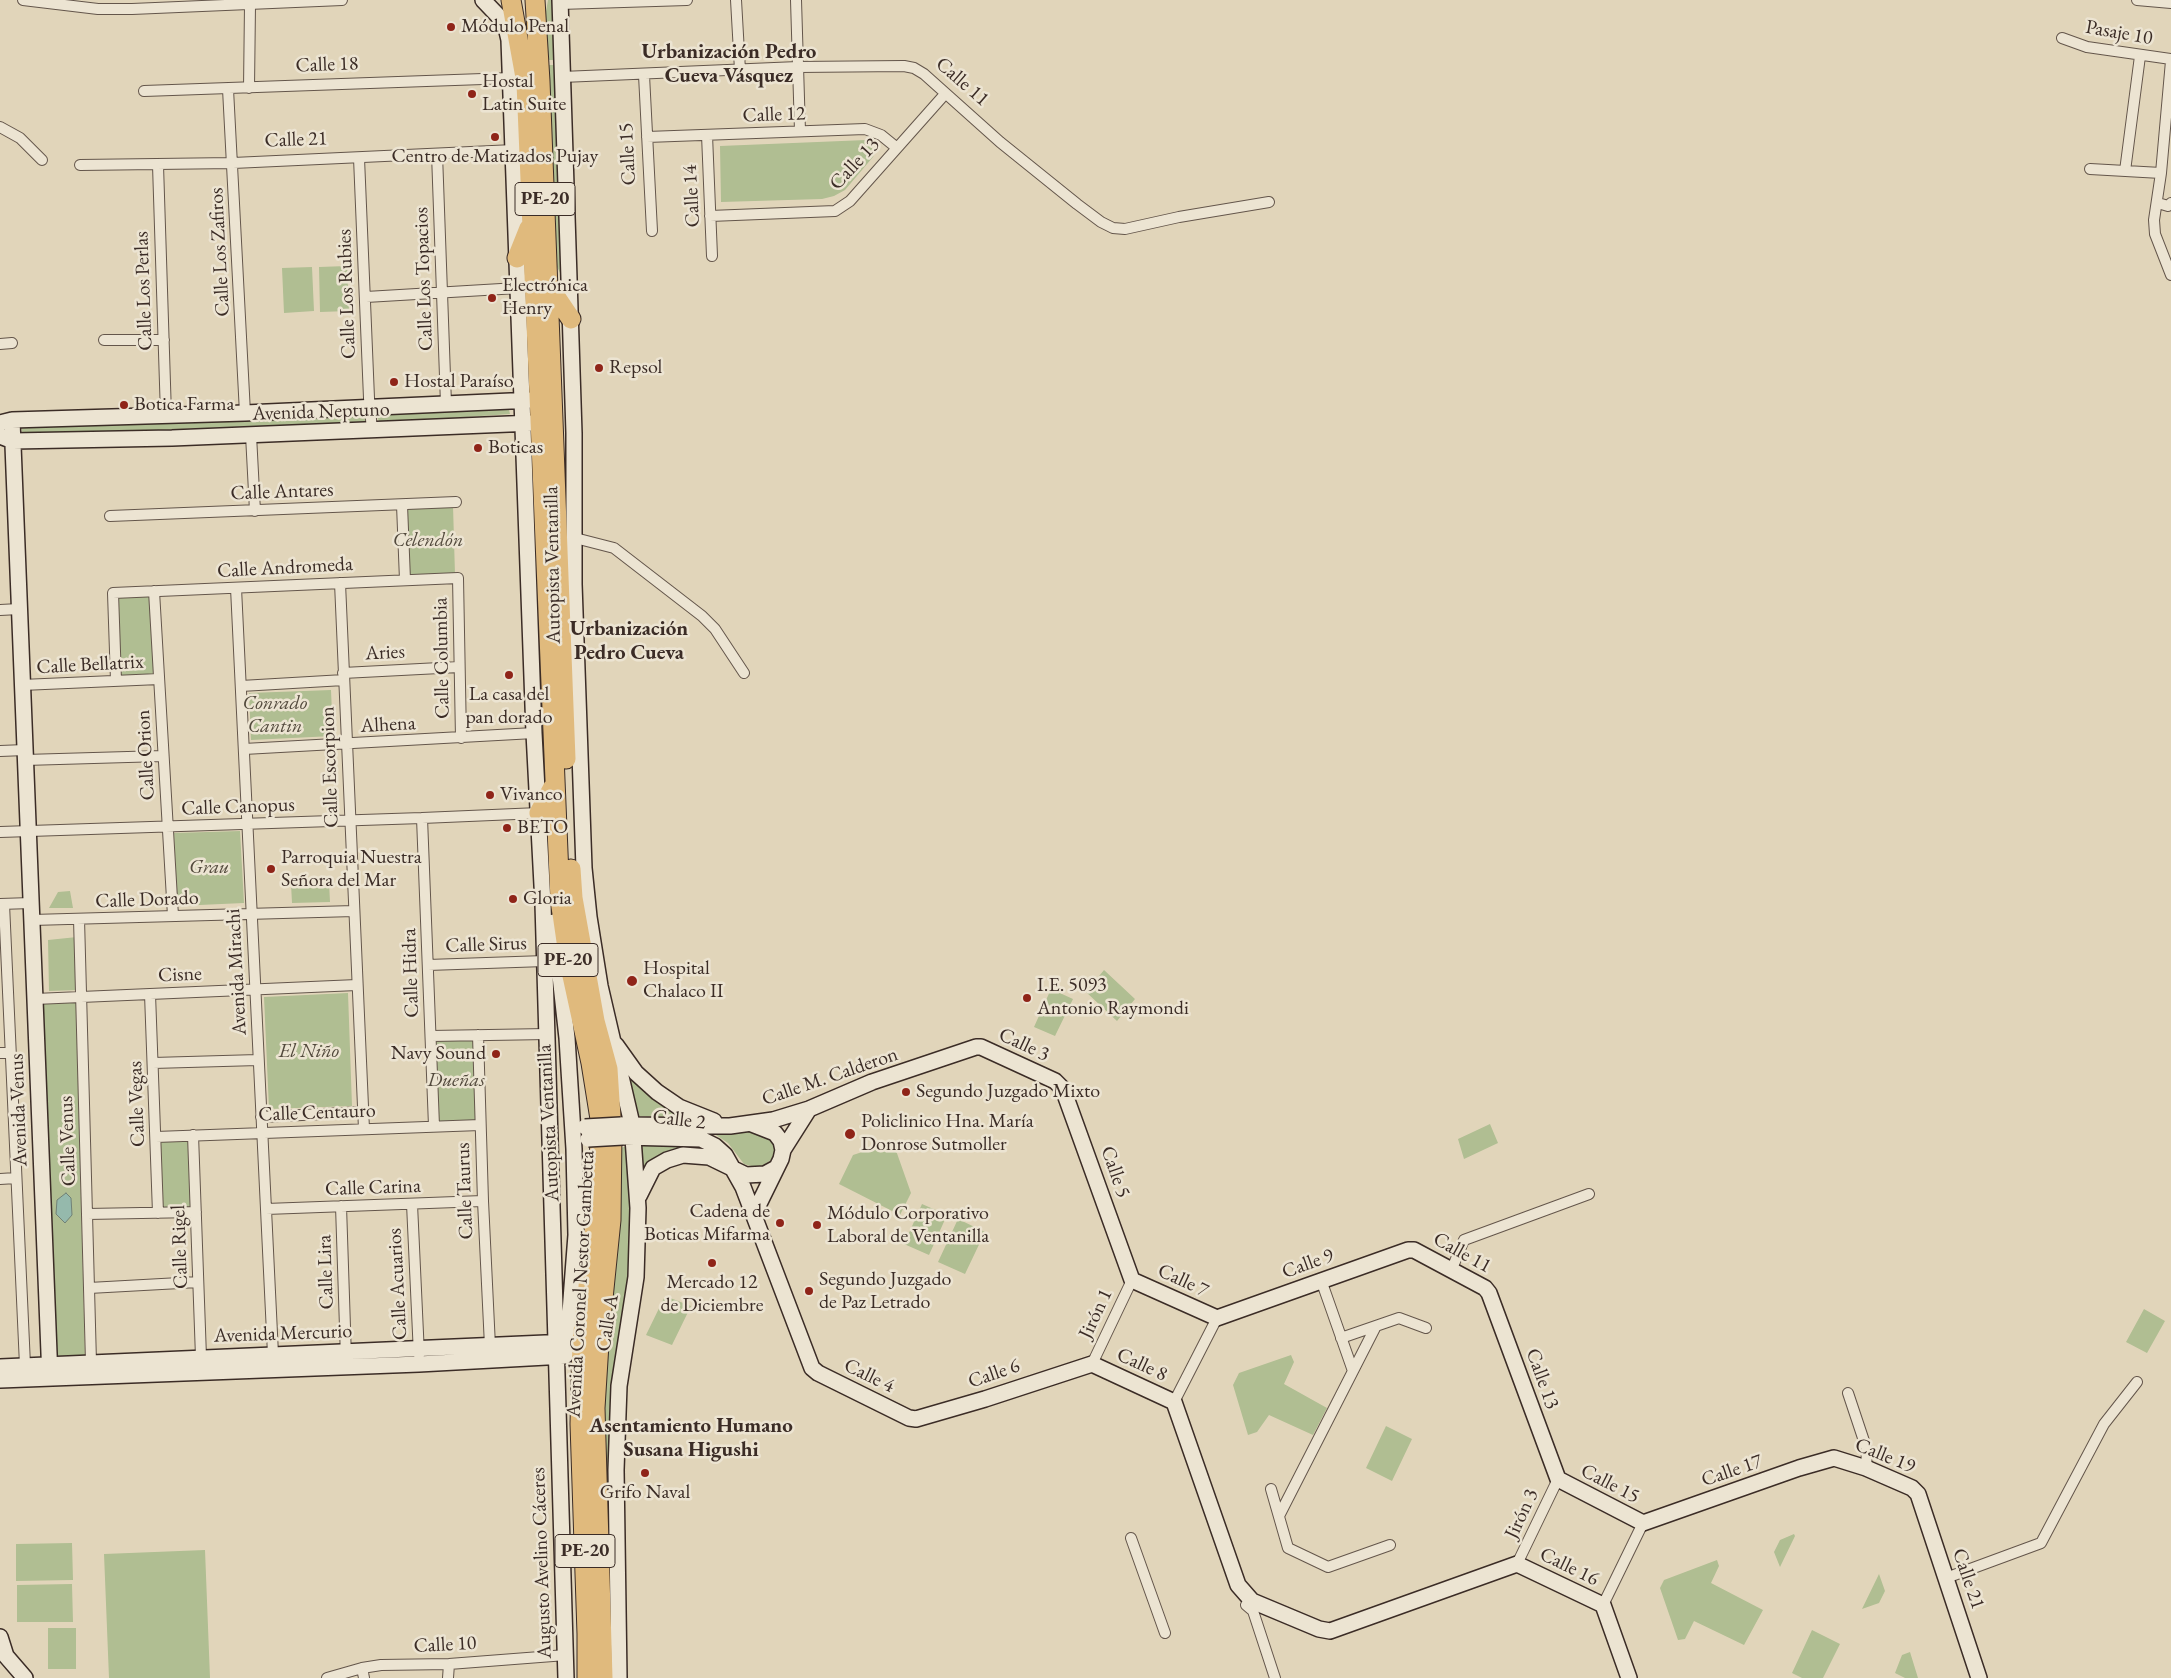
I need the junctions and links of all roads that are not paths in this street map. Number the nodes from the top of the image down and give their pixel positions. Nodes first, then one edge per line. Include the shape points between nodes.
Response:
1 (23, 0) edge
2 (342, 0) edge
3 (483, 0) edge
4 (511, 0) edge
5 (535, 0) edge
6 (687, 0) edge
7 (736, 0) edge
8 (796, 0) edge
9 (2137, 0) edge
10 (641, 1) edge
11 (560, 2) edge
12 (2171, 3) edge
13 (98, 4) edge
14 (181, 4) edge
15 (250, 5) junction
16 (2062, 38) dead end
17 (2140, 56) junction
18 (2171, 60) edge
19 (798, 67) junction
20 (740, 70) junction
21 (644, 75) junction
22 (562, 77) junction
23 (511, 78) junction
24 (249, 88) junction
25 (228, 89) junction
26 (144, 91) dead end
27 (946, 94) junction
28 (0, 127) edge
29 (800, 131) junction
30 (706, 135) junction
31 (647, 137) junction
32 (897, 148) junction
33 (514, 150) junction
34 (437, 154) junction
35 (359, 158) junction
36 (42, 160) dead end
37 (233, 163) junction
38 (80, 165) dead end
39 (158, 165) junction
40 (2090, 169) dead end
41 (2125, 171) junction
42 (2161, 173) junction
43 (1269, 202) dead end
44 (2158, 203) junction
45 (2171, 204) edge
46 (710, 216) junction
47 (532, 222) junction
48 (652, 231) dead end
49 (712, 256) dead end
50 (517, 258) junction
51 (2171, 275) edge
52 (547, 284) junction
53 (518, 288) junction
54 (443, 292) junction
55 (366, 297) junction
56 (570, 319) junction
57 (104, 340) dead end
58 (164, 340) junction
59 (12, 343) dead end
60 (0, 344) edge
61 (538, 400) junction
62 (446, 404) junction
63 (371, 407) junction
64 (245, 413) junction
65 (166, 415) junction
66 (6, 421) edge
67 (539, 422) junction
68 (372, 430) junction
69 (251, 435) junction
70 (6, 438) edge
71 (456, 502) dead end
72 (402, 505) junction
73 (255, 510) junction
74 (110, 516) dead end
75 (575, 538) junction
76 (458, 578) joint
77 (405, 580) junction
78 (340, 583) junction
79 (236, 588) junction
80 (154, 591) junction
81 (19, 609) junction
82 (0, 610) edge
83 (459, 667) junction
84 (744, 673) dead end
85 (344, 677) junction
86 (159, 679) junction
87 (116, 681) junction
88 (22, 685) junction
89 (241, 686) junction
90 (534, 733) junction
91 (461, 738) junction
92 (347, 745) junction
93 (244, 749) junction
94 (0, 751) edge
95 (25, 755) junction
96 (162, 756) junction
97 (554, 785) junction
98 (539, 813) junction
99 (422, 818) junction
100 (350, 821) junction
101 (247, 824) junction
102 (168, 826) junction
103 (28, 831) junction
104 (0, 832) edge
105 (31, 903) junction
106 (2, 904) edge
107 (543, 904) junction
108 (354, 911) junction
109 (252, 914) junction
110 (173, 916) junction
111 (79, 919) junction
112 (32, 920) junction
113 (545, 961) junction
114 (428, 964) junction
115 (357, 985) junction
116 (255, 989) junction
117 (150, 994) junction
118 (81, 997) junction
119 (35, 999) junction
120 (547, 1034) junction
121 (478, 1035) junction
122 (430, 1036) junction
123 (611, 1038) junction
124 (976, 1047) joint
125 (11, 1053) junction
126 (0, 1054) edge
127 (258, 1060) junction
128 (153, 1063) junction
129 (1055, 1081) joint
130 (809, 1109) junction
131 (363, 1112) junction
132 (261, 1117) junction
133 (751, 1124) junction
134 (480, 1125) junction
135 (434, 1126) junction
136 (730, 1126) junction
137 (364, 1129) junction
138 (604, 1132) junction
139 (262, 1133) junction
140 (193, 1136) junction
141 (156, 1137) junction
142 (783, 1150) junction
143 (776, 1168) junction
144 (734, 1170) junction
145 (16, 1178) junction
146 (0, 1179) edge
147 (1588, 1194) dead end
148 (637, 1200) junction
149 (483, 1201) junction
150 (412, 1204) junction
151 (341, 1206) junction
152 (266, 1209) junction
153 (196, 1212) junction
154 (158, 1213) junction
155 (87, 1214) junction
156 (754, 1214) junction
157 (1414, 1250) joint
158 (1451, 1271) junction
159 (1132, 1280) junction
160 (1321, 1280) junction
161 (198, 1282) junction
162 (89, 1288) junction
163 (1489, 1293) joint
164 (1217, 1318) junction
165 (1376, 1326) junction
166 (1426, 1328) dead end
167 (1341, 1338) junction
168 (490, 1346) junction
169 (562, 1349) junction
170 (272, 1354) junction
171 (237, 1356) junction
172 (201, 1357) junction
173 (419, 1357) junction
174 (346, 1358) junction
175 (91, 1362) junction
176 (1092, 1364) junction
177 (25, 1365) junction
178 (0, 1367) edge
179 (812, 1368) joint
180 (237, 1371) junction
181 (1353, 1371) junction
182 (50, 1372) junction
183 (0, 1380) edge
184 (2137, 1382) dead end
185 (1848, 1393) dead end
186 (1174, 1402) junction
187 (909, 1418) joint
188 (1835, 1458) joint
189 (1866, 1468) junction
190 (1558, 1479) junction
191 (1271, 1489) dead end
192 (1918, 1494) joint
193 (1279, 1516) junction
194 (1643, 1523) junction
195 (1131, 1538) dead end
196 (1390, 1545) dead end
197 (1517, 1564) junction
198 (1946, 1578) junction
199 (1249, 1603) junction
200 (1603, 1605) junction
201 (1165, 1633) dead end
202 (0, 1638) edge
203 (566, 1655) junction
204 (449, 1664) junction
205 (363, 1673) edge
206 (25, 1678) edge
207 (327, 1678) edge
208 (448, 1678) edge
209 (566, 1678) edge
210 (587, 1678) edge
211 (603, 1678) edge
212 (619, 1678) edge
213 (1274, 1678) edge
214 (1629, 1678) edge
215 (1979, 1678) edge

1 - 13 street
2 - 15 street
3 - 23 street, Autopista Ventanilla via 507,29
4 - 47 highway, PE-20 via 526,83
5 - 52 highway, PE-20
6 - 10 street
7 - 20 street
8 - 19 street
9 - 12 street
10 - 11 street
11 - 22 street, Autopista Ventanilla
13 - 14 street
14 - 15 street
15 - 24 street
16 - 17 street, Pasaje 10 via 2087,47
17 - 18 street, Pasaje 10
17 - 41 street
18 - 42 street
19 - 20 street, Calle 11
19 - 27 street, Calle 11 via 904,66 924,74
19 - 29 street
20 - 21 street, Calle 11
21 - 22 street, Calle 11
21 - 31 street, Calle 15
22 - 56 street, Autopista Ventanilla
23 - 24 street, Calle 18
23 - 33 street, Autopista Ventanilla
24 - 25 street, Calle 18
25 - 26 street, Calle 18
25 - 37 street, Calle Los Zafiros
27 - 32 street, Calle 13
27 - 43 street, Calle 11 via 1023,161 1101,222 1114,228 1126,230
28 - 36 street via 20,138
29 - 30 street, Calle 12
29 - 32 street, Calle 12 via 865,129 881,135
30 - 31 street, Calle 12
30 - 46 street, Calle 14
31 - 48 street, Calle 15
32 - 46 street, Calle 13 via 850,201 835,210
33 - 34 street, Calle 21
33 - 50 street, Autopista Ventanilla
34 - 35 street, Calle 21
34 - 54 street, Calle Los Topacios
35 - 37 street, Calle 21
35 - 55 street, Calle Los Rubies
37 - 39 street, Calle 21
37 - 64 street, Calle Los Zafiros
38 - 39 street, Calle 21
39 - 58 street, Calle Los Perlas
40 - 41 street
41 - 42 street
42 - 44 street
44 - 45 street
44 - 51 street via 2155,234
46 - 49 street, Calle 14
47 - 50 highway
47 - 61 highway, PE-20
50 - 53 street, Autopista Ventanilla
52 - 56 highway
52 - 61 highway, PE-20
53 - 54 street
53 - 61 street, Autopista Ventanilla
54 - 55 street
54 - 62 street, Calle Los Topacios
55 - 63 street, Calle Los Rubies
56 - 75 street, Autopista Ventanilla
57 - 58 street
58 - 65 street, Calle Los Perlas
59 - 60 street
61 - 62 street, Avenida Neptuno
61 - 67 highway, Autopista Ventanilla / PE-20
61 - 67 street, Autopista Ventanilla
62 - 63 street, Avenida Neptuno
63 - 64 street, Avenida Neptuno
63 - 68 street, Calle Los Rubies
64 - 65 street, Avenida Neptuno
65 - 66 street, Avenida Neptuno
66 - 70 street, Avenida Venus
67 - 68 street, Avenida Neptuno
67 - 90 street, Autopista Ventanilla
67 - 97 highway, Autopista Ventanilla / PE-20
67 - 138 highway, Autopista Ventanilla / PE-20 via 573,898 595,1021 608,1070
68 - 69 street, Avenida Neptuno
69 - 70 street, Avenida Neptuno
69 - 73 street
70 - 81 street, Avenida Venus
71 - 72 street, Calle Antares
72 - 73 street, Calle Antares
72 - 77 street
73 - 74 street, Calle Antares
75 - 84 street via 614,548 702,616 715,629
75 - 123 street, Autopista Ventanilla via 584,868 594,955
76 - 77 street, Calle Andromeda
76 - 83 street, Calle Columbia
77 - 78 street, Calle Andromeda
78 - 79 street, Calle Andromeda
78 - 85 street, Calle Escorpion
79 - 80 street, Calle Andromeda
79 - 89 street, Avenida Mirachi
80 - 86 street, Calle Orion
80 - 87 street, Calle Andromeda via 113,593
81 - 82 street
81 - 88 street, Avenida Venus
83 - 85 street, Aries
83 - 91 street, Calle Columbia
85 - 89 street, Aries
85 - 92 street, Calle Escorpion
86 - 87 street, Calle Bellatrix
86 - 96 street, Calle Orion
87 - 88 street, Calle Bellatrix
88 - 95 street, Avenida Venus
89 - 93 street, Avenida Mirachi
90 - 91 street, Alhena
90 - 98 street, Autopista Ventanilla
91 - 92 street, Alhena
92 - 93 street, Alhena
92 - 100 street, Calle Escorpion
93 - 101 street, Avenida Mirachi
94 - 95 street
95 - 96 street
95 - 103 street, Avenida Venus
96 - 102 street, Calle Orion
97 - 98 highway
97 - 138 highway, Autopista Ventanilla / PE-20 via 564,930
98 - 99 street, Calle Canopus
98 - 107 street, Autopista Ventanilla
99 - 100 street, Calle Canopus
99 - 114 street, Calle Hidra
100 - 101 street, Calle Canopus
100 - 108 street, Calle Escorpion
101 - 102 street, Calle Canopus
101 - 109 street, Avenida Mirachi
102 - 103 street, Calle Canopus
102 - 110 street, Calle Orion
103 - 104 street, Calle Canopus
103 - 105 street, Avenida Venus
105 - 106 street
105 - 112 street, Avenida Venus
106 - 125 street
107 - 113 street, Autopista Ventanilla
107 - 138 street, Autopista Ventanilla via 554,920 567,1038
108 - 109 street, Calle Dorado
108 - 115 street, Calle Escorpion
109 - 110 street, Calle Dorado
109 - 116 street, Avenida Mirachi
110 - 111 street, Calle Dorado
111 - 112 street, Calle Dorado
111 - 118 street, Calle Venus
112 - 119 street, Avenida Venus
113 - 114 street, Calle Sirus
113 - 120 street, Autopista Ventanilla
114 - 122 street, Calle Hidra
115 - 116 street, Cisne
115 - 131 street, Calle Escorpion
116 - 117 street, Cisne
116 - 127 street, Avenida Mirachi
117 - 118 street, Cisne
117 - 128 street, Calle Vegas
118 - 119 street, Cisne
118 - 155 street, Calle Venus
119 - 182 street, Avenida Venus
120 - 121 street
120 - 169 street, Autopista Ventanilla
121 - 122 street
121 - 134 street, Calle Taurus
122 - 135 street, Calle Hidra
123 - 136 street via 636,1073 657,1092 679,1107
123 - 138 street, Autopista Ventanilla
124 - 129 street, Calle 3
124 - 130 street, Calle M. Calderon via 872,1082
125 - 126 street
125 - 145 street
127 - 128 street
127 - 132 street, Avenida Mirachi
128 - 141 street, Calle Vegas
129 - 159 street, Calle 5 via 1063,1089 1077,1124
130 - 133 street, Calle M. Calderon
130 - 142 street
131 - 132 street
131 - 137 street, Calle Escorpion
132 - 139 street, Avenida Mirachi
133 - 136 street, Calle M. Calderon
133 - 142 street via 776,1133
134 - 135 street, Calle Centauro
134 - 149 street, Calle Taurus
135 - 137 street, Calle Centauro
136 - 138 street, Calle M. Calderon
137 - 139 street, Calle Centauro
138 - 144 street, Calle 2 via 701,1139 725,1155
138 - 148 street, Calle A
138 - 169 street, Autopista Ventanilla via 576,1235
138 - 210 highway, Avenida Coronel Nestor Gambetta / PE-20 via 582,1341 580,1424
138 - 211 highway, Avenida Coronel Nestor Gambetta / PE-20 via 611,1220 595,1408
139 - 140 street, Calle Centauro
139 - 152 street, Avenida Mirachi
140 - 141 street, Calle Centauro
140 - 153 street, Calle Rigel
141 - 154 street, Calle Vegas
142 - 143 street
143 - 144 street via 758,1176
143 - 156 street
144 - 148 street via 709,1158 683,1155 667,1160 650,1172
144 - 156 street, Calle 2
145 - 146 street
145 - 177 street
147 - 158 street via 1466,1239
148 - 212 street, Calle A via 636,1277 618,1395
149 - 150 street, Calle Carina
149 - 168 street, Calle Taurus
150 - 151 street, Calle Carina
150 - 173 street, Calle Acuarios
151 - 152 street, Calle Carina
151 - 174 street, Calle Lira
152 - 170 street, Avenida Mirachi
153 - 154 street
153 - 161 street, Calle Rigel
154 - 155 street
155 - 162 street, Calle Venus
156 - 179 street, Calle 2
157 - 158 street, Calle 11
157 - 160 street, Calle 9
158 - 163 street, Calle 11
159 - 164 street, Calle 7
159 - 176 street, Jirón 1
160 - 164 street, Calle 9
160 - 167 street
161 - 162 street
161 - 172 street, Calle Rigel
162 - 175 street, Calle Venus
163 - 190 street, Calle 13
164 - 186 street
165 - 166 street via 1399,1318
165 - 167 street
165 - 181 street
167 - 181 street
168 - 169 street, Avenida Mercurio
168 - 173 street, Avenida Mercurio
169 - 173 street, Avenida Mercurio
169 - 203 street, Augusto Avelino Cáceres via 558,1446
170 - 171 street, Avenida Mercurio
170 - 174 street, Avenida Mercurio
171 - 172 street, Avenida Mercurio
171 - 180 street
172 - 175 street, Avenida Mercurio
173 - 174 street, Avenida Mercurio
174 - 180 street, Avenida Mercurio
175 - 182 street, Avenida Mercurio
176 - 186 street, Calle 8
176 - 187 street, Calle 6 via 924,1418
177 - 178 street, Avenida Mercurio
177 - 182 street, Avenida Mercurio
179 - 187 street, Calle 4
180 - 182 street, Avenida Mercurio
181 - 193 street
182 - 183 street, Avenida Mercurio
184 - 198 street via 2104,1424 2040,1543
185 - 189 street via 1867,1450
186 - 199 street via 1238,1585
188 - 189 street, Calle 19
188 - 194 street, Calle 17
189 - 192 street, Calle 19 via 1912,1488
190 - 194 street, Calle 15
190 - 197 street, Jirón 3
191 - 193 street
192 - 198 street, Calle 21
193 - 196 street via 1288,1548 1328,1567
194 - 200 street
195 - 201 street
197 - 199 street via 1330,1631
197 - 200 street, Calle 16
198 - 215 street, Calle 21
199 - 213 street
200 - 214 street
202 - 206 street via 6,1656
203 - 204 street, Calle 10
203 - 209 street, Augusto Avelino Cáceres
204 - 205 street, Calle 10
204 - 208 street
205 - 207 street, Calle 10

